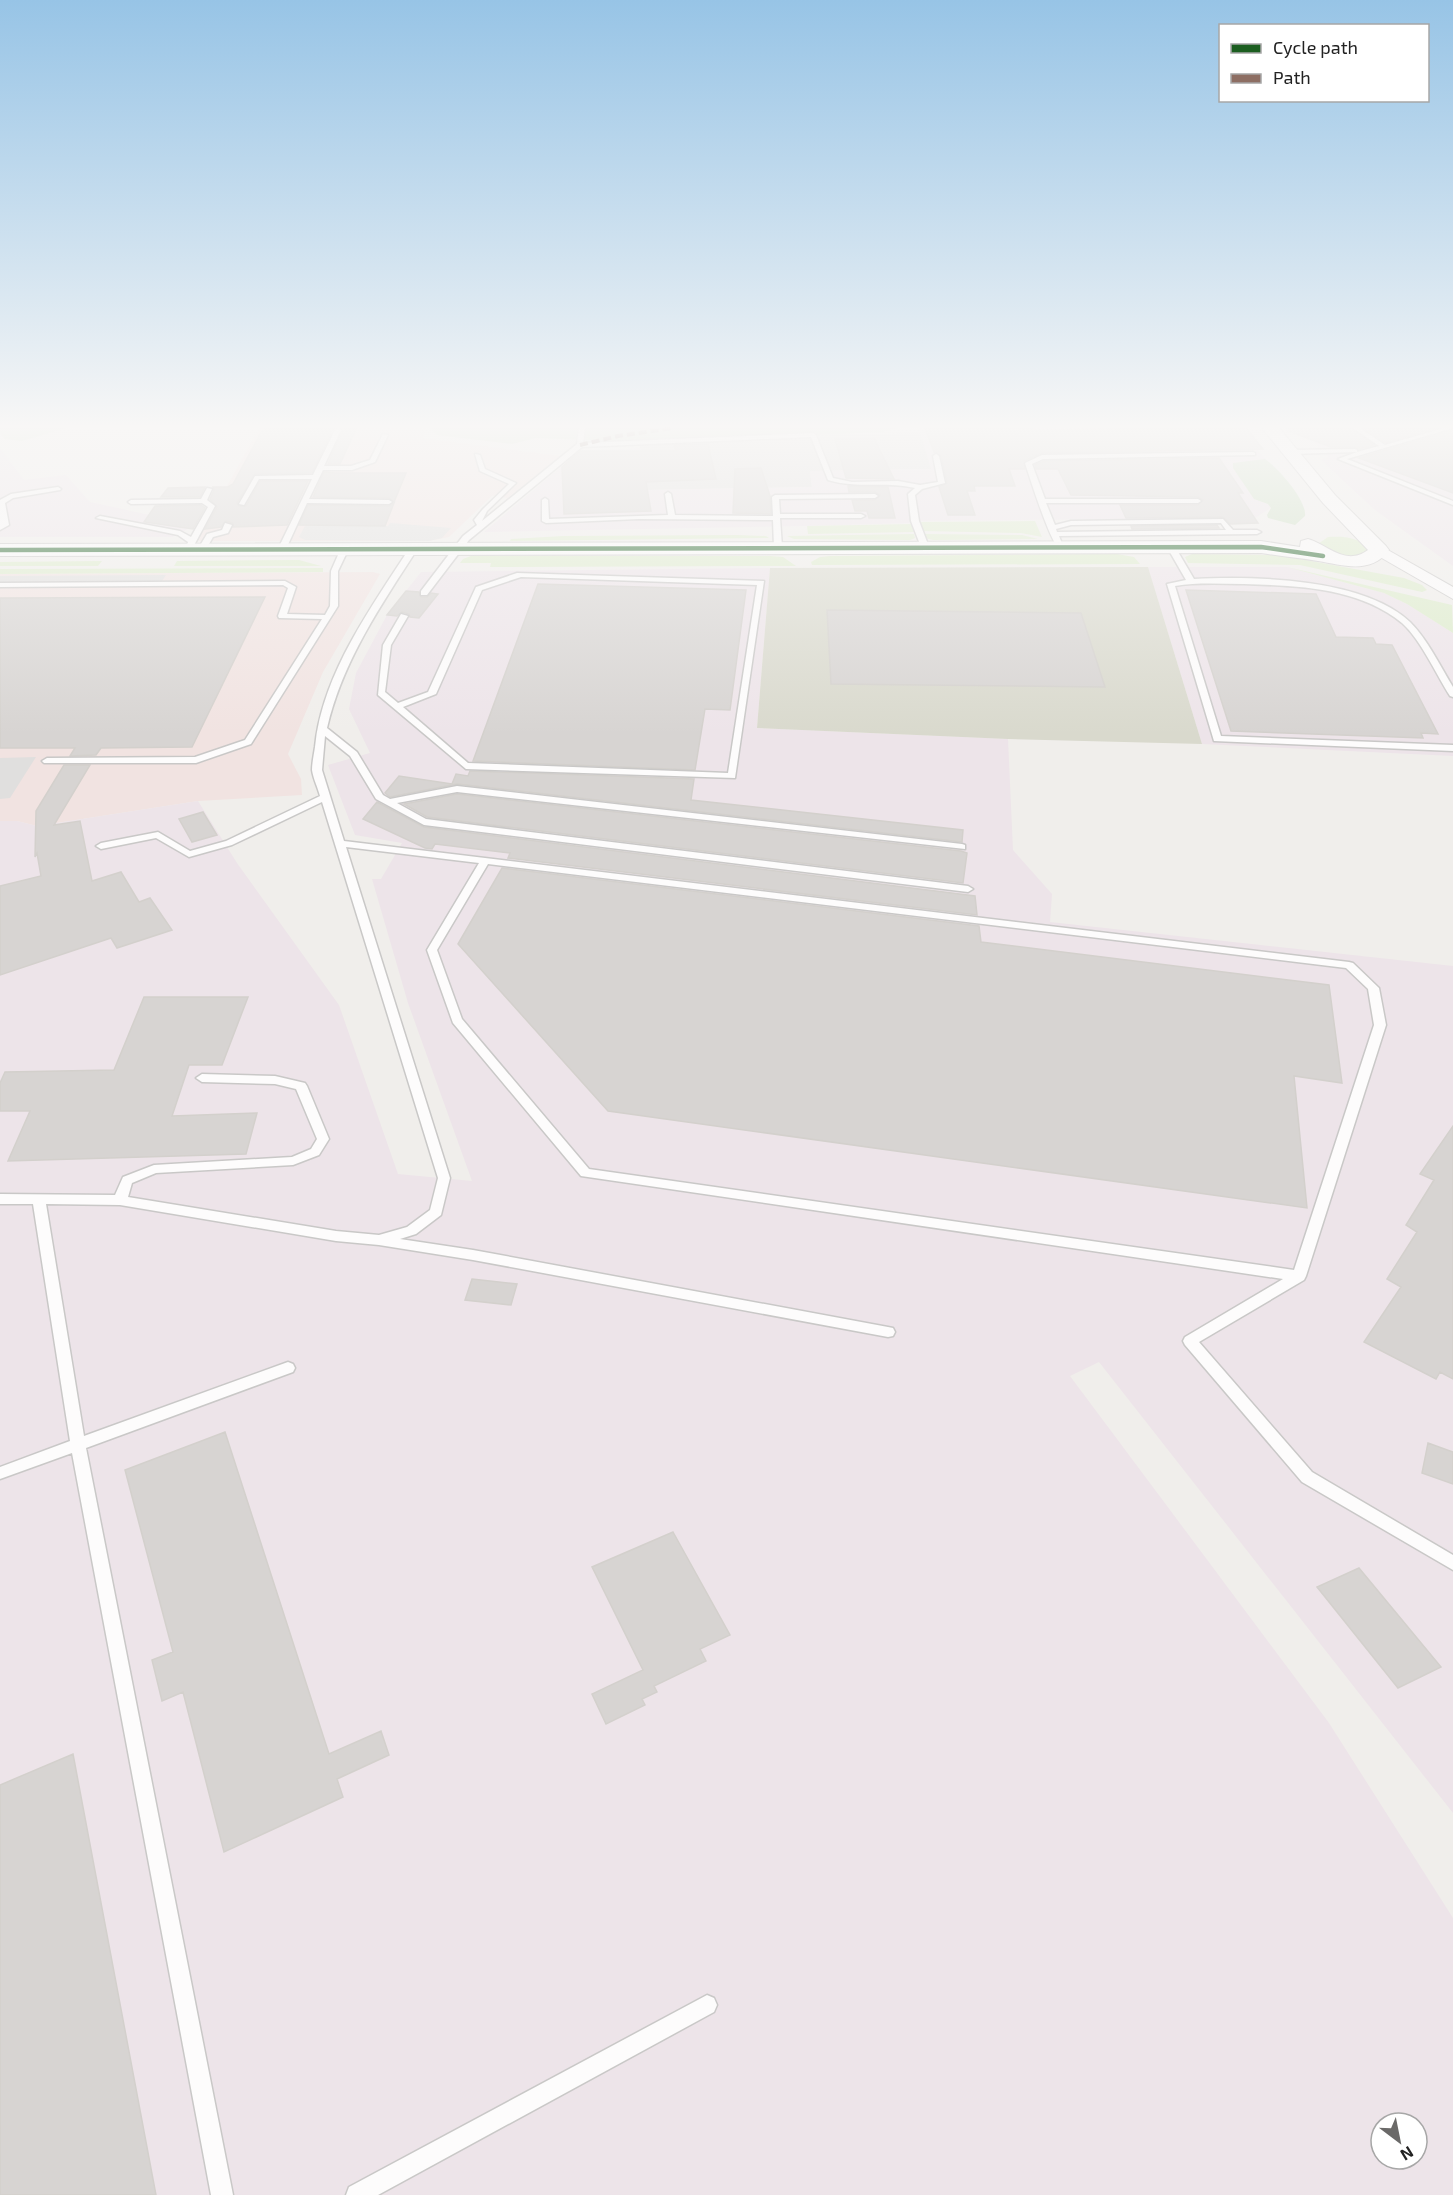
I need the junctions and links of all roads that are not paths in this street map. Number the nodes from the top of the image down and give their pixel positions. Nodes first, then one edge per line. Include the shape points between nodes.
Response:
1 (166, 530) edge
2 (201, 530) edge
3 (225, 530) edge
4 (291, 530) edge
5 (475, 530) edge
6 (777, 530) edge
7 (919, 530) edge
8 (1053, 530) edge
9 (1357, 530) edge
10 (1322, 533) junction
11 (1055, 536) junction
12 (1259, 539) junction
13 (194, 546) junction
14 (1375, 546) junction
15 (778, 547) junction
16 (925, 547) junction
17 (1171, 547) junction
18 (345, 548) junction
19 (414, 548) junction
20 (461, 548) junction
21 (282, 549) junction
22 (0, 550) edge
23 (1323, 556) junction
24 (1358, 561) junction
25 (1427, 578) junction
26 (1191, 581) junction
27 (0, 585) edge
28 (424, 593) dead end
29 (1453, 594) edge
30 (404, 616) dead end
31 (326, 617) junction
32 (1453, 694) edge
33 (397, 706) junction
34 (322, 729) junction
35 (1453, 748) edge
36 (47, 761) dead end
37 (326, 797) junction
38 (389, 802) junction
39 (340, 843) junction
40 (101, 846) dead end
41 (963, 847) dead end
42 (484, 861) junction
43 (968, 889) dead end
44 (202, 1078) dead end
45 (39, 1199) junction
46 (0, 1200) edge
47 (120, 1200) junction
48 (379, 1240) junction
49 (1299, 1276) junction
50 (888, 1332) dead end
51 (288, 1368) dead end
52 (78, 1445) junction
53 (0, 1473) edge
54 (1453, 1563) edge
55 (707, 2005) dead end
56 (222, 2195) edge
57 (357, 2195) edge

1 - 13 lane via 180,533
2 - 13 lane
3 - 13 lane
4 - 21 lane
5 - 20 lane
6 - 15 lane
7 - 16 lane
8 - 11 lane
9 - 14 street
10 - 12 street
10 - 14 street via 1360,537
10 - 23 street via 1307,543
11 - 12 lane via 1231,532
11 - 16 street
11 - 17 street
12 - 17 street
12 - 23 street
13 - 21 street
13 - 22 street
14 - 24 street via 1377,555
14 - 25 street
15 - 16 street
15 - 20 street
17 - 26 lane
18 - 19 street
18 - 21 street
18 - 31 lane via 334,566 334,606
19 - 20 street
19 - 34 lane via 373,612 331,691
20 - 28 lane
23 - 24 street
24 - 25 street
25 - 29 street
26 - 32 lane via 1302,583 1346,592 1407,623
26 - 35 lane via 1171,584 1217,739
27 - 31 lane via 285,583 292,587 282,616
30 - 33 lane via 387,645 381,693
31 - 36 lane via 248,742 196,760
33 - 33 lane via 432,694 479,589 520,575 761,583 732,776 466,766
34 - 37 lane via 317,770
34 - 38 lane via 354,754 379,797
37 - 39 lane
37 - 40 lane via 229,843 189,854 158,835
38 - 41 lane via 457,789
38 - 43 lane via 424,822
39 - 42 lane
39 - 48 lane via 444,1178 436,1212 411,1231
42 - 49 lane via 432,950 457,1020 585,1173
42 - 49 lane via 1349,965 1372,988 1380,1025
44 - 47 lane via 275,1080 301,1086 323,1139 315,1152 293,1161 154,1169 127,1180
45 - 46 lane
45 - 47 lane
45 - 52 lane
47 - 48 lane
48 - 50 lane
49 - 54 lane via 1190,1341 1307,1477
51 - 52 lane
52 - 53 lane
52 - 56 lane
55 - 57 lane

